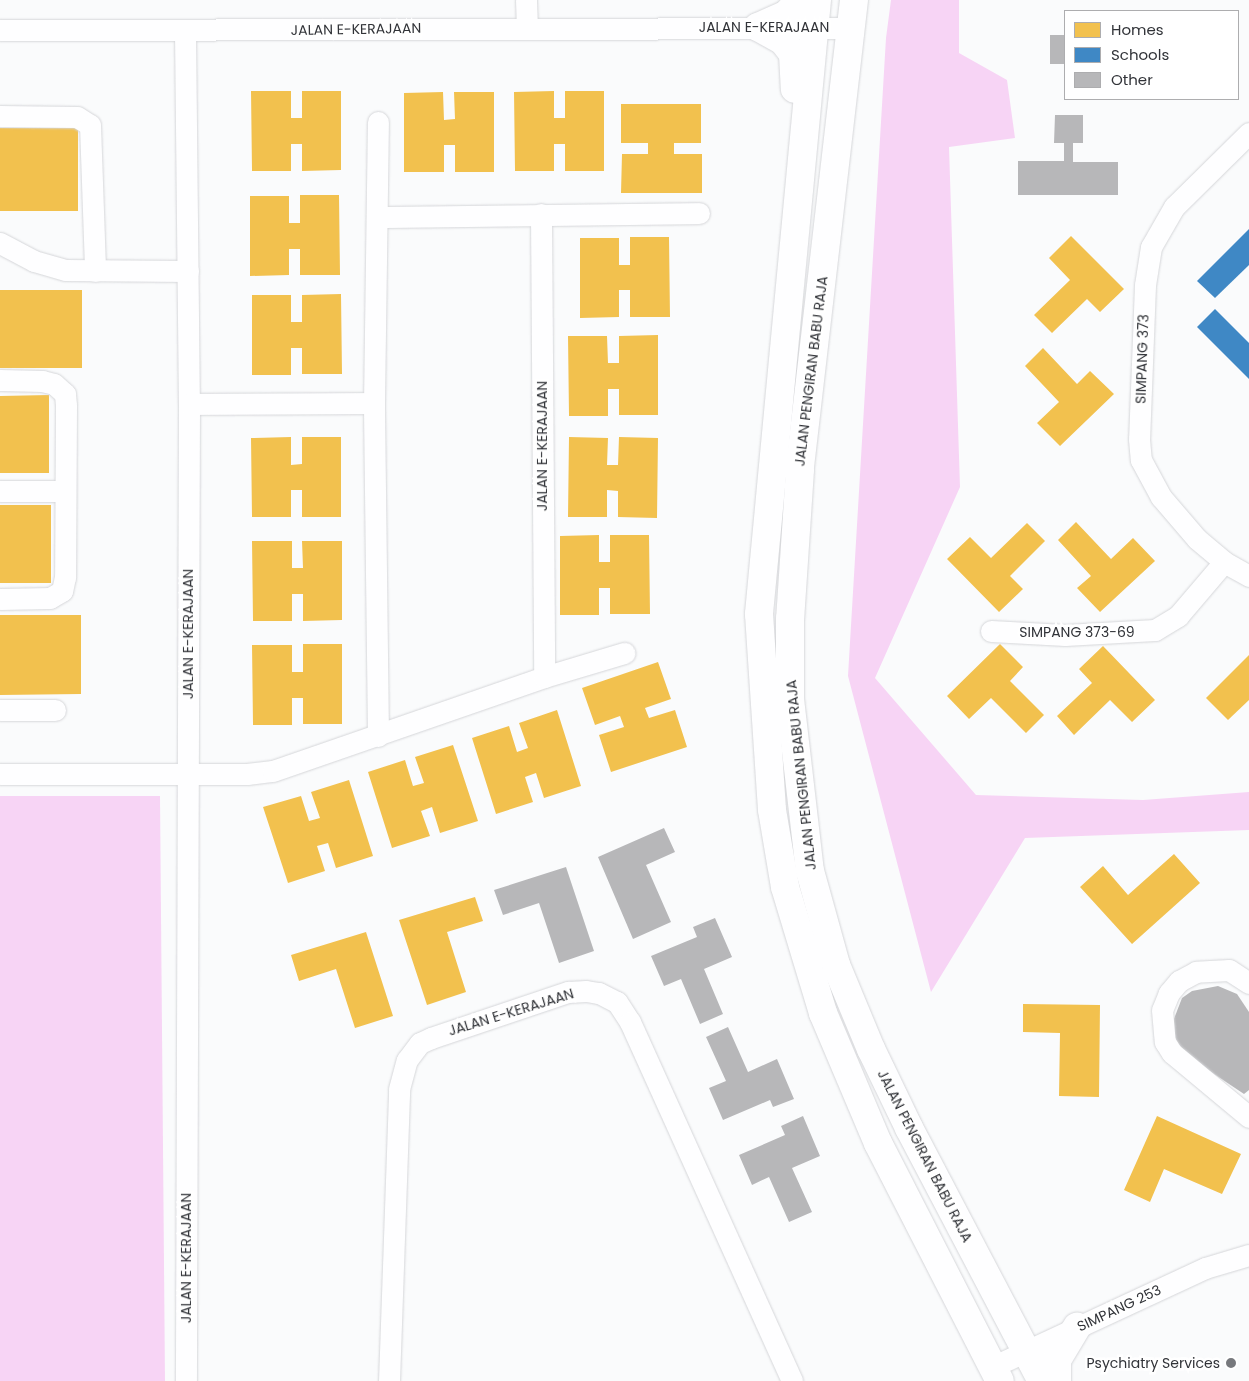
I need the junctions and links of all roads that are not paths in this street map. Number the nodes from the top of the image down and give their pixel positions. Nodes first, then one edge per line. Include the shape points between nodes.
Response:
1 (526, 0) edge
2 (799, 0) edge
3 (818, 0) edge
4 (854, 0) edge
5 (527, 27) junction
6 (758, 27) junction
7 (814, 27) junction
8 (852, 28) junction
9 (0, 30) edge
10 (185, 31) junction
11 (0, 116) edge
12 (378, 122) dead end
13 (1249, 133) edge
14 (700, 213) dead end
15 (541, 214) junction
16 (377, 217) junction
17 (794, 222) junction
18 (0, 242) edge
19 (95, 271) junction
20 (188, 271) junction
21 (0, 380) edge
22 (374, 403) junction
23 (188, 404) junction
24 (0, 491) edge
25 (65, 491) junction
26 (1224, 562) junction
27 (1249, 576) edge
28 (0, 599) edge
29 (991, 631) dead end
30 (624, 653) dead end
31 (544, 677) junction
32 (0, 710) edge
33 (55, 710) dead end
34 (378, 736) junction
35 (0, 774) edge
36 (188, 774) junction
37 (1249, 983) edge
38 (1249, 1116) edge
39 (1249, 1255) edge
40 (1077, 1327) junction
41 (1025, 1350) junction
42 (996, 1374) edge
43 (186, 1381) edge
44 (389, 1381) edge
45 (792, 1381) edge
46 (1042, 1381) edge
47 (1057, 1381) edge

1 - 5 street
2 - 6 main road via 787,14
3 - 7 main road, JALAN PENGIRAN BABU RAJA
4 - 8 main road, JALAN PENGIRAN BABU RAJA
5 - 6 street, JALAN E-KERAJAAN
5 - 10 street, JALAN E-KERAJAAN
6 - 7 street, JALAN E-KERAJAAN
6 - 17 main road via 783,41 796,61 789,167
7 - 8 street, JALAN E-KERAJAAN
7 - 17 main road, JALAN PENGIRAN BABU RAJA
8 - 41 main road, JALAN PENGIRAN BABU RAJA via 800,470 790,619 790,699 804,825 815,896 836,965 909,1128
9 - 10 street, JALAN E-KERAJAAN
10 - 20 street, JALAN E-KERAJAAN
11 - 19 street via 77,117 90,125
12 - 16 street
13 - 26 street, SIMPANG 373 via 1170,213 1151,247 1145,285 1141,460 1161,497 1197,540
14 - 15 street
15 - 16 street
15 - 31 street, JALAN E-KERAJAAN
16 - 22 street
17 - 42 main road, JALAN PENGIRAN BABU RAJA via 759,614 763,707 777,839 799,938 823,1013 878,1143
18 - 19 street via 48,266
19 - 20 street
20 - 23 street, JALAN E-KERAJAAN
21 - 25 street via 42,380 54,384 65,394
22 - 23 street
22 - 34 street
23 - 36 street, JALAN E-KERAJAAN
24 - 25 street
25 - 28 street via 65,577 62,591 50,598
26 - 27 street, SIMPANG 373
26 - 29 street, SIMPANG 373-69 via 1178,616 1155,630 1065,635
30 - 31 street
31 - 34 street
32 - 33 street
34 - 36 street via 273,771
35 - 36 street
36 - 43 street, JALAN E-KERAJAAN
37 - 38 street via 1229,970 1196,972 1174,987 1162,1010 1165,1042 1172,1054
39 - 40 street, SIMPANG 253 via 1205,1268
40 - 41 street, SIMPANG 253
40 - 47 main road via 1057,1360
41 - 42 street, SIMPANG 253
41 - 46 main road, JALAN PENGIRAN BABU RAJA
44 - 45 street, JALAN E-KERAJAAN via 400,1089 407,1060 420,1043 431,1038 568,992 586,991 609,996 624,1009

